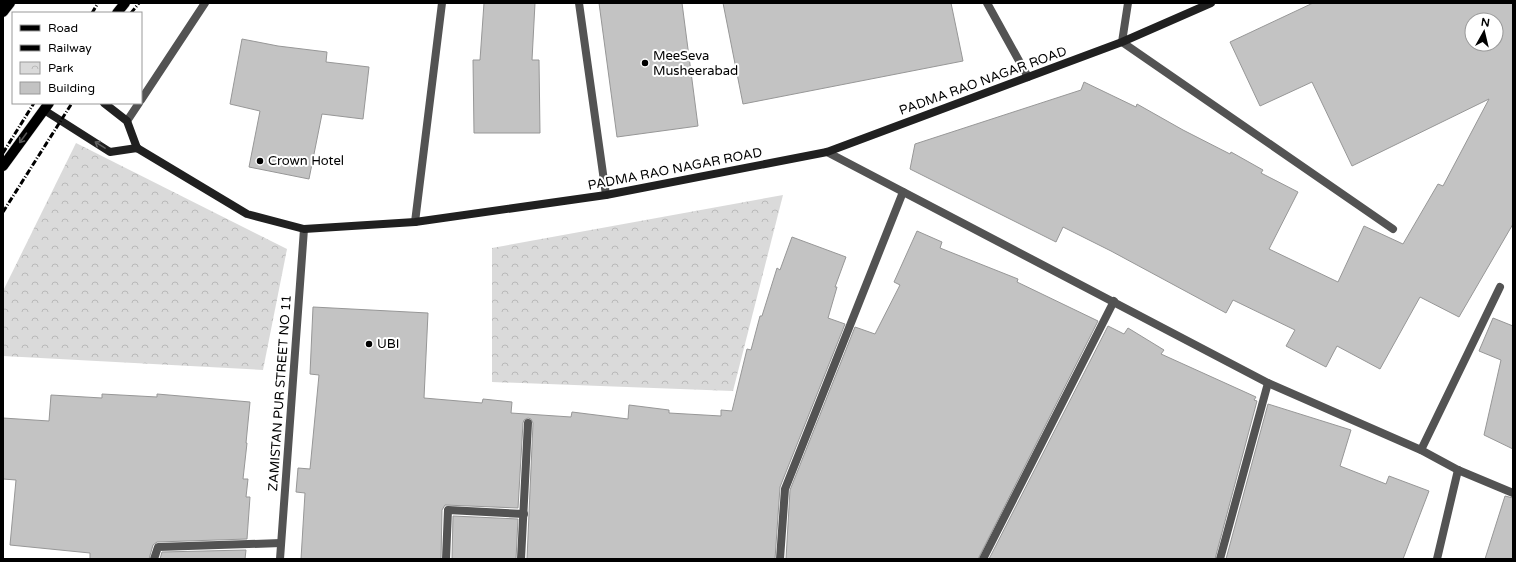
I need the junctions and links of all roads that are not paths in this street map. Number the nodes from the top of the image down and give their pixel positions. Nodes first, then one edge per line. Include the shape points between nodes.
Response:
1 (10, 3) edge
2 (124, 3) edge
3 (205, 3) edge
4 (442, 3) edge
5 (578, 3) edge
6 (987, 3) edge
7 (1128, 3) edge
8 (1211, 3) edge
9 (3, 12) edge
10 (118, 12) edge
11 (1122, 42) junction
12 (1028, 77) junction
13 (142, 98) edge
14 (105, 104) edge
15 (138, 104) edge
16 (46, 107) edge
17 (128, 121) junction
18 (136, 148) junction
19 (827, 152) junction
20 (3, 166) edge
21 (903, 192) junction
22 (606, 195) junction
23 (415, 222) junction
24 (304, 229) junction
25 (1393, 229) dead end
26 (1500, 287) dead end
27 (1114, 302) junction
28 (1268, 383) junction
29 (528, 423) dead end
30 (1421, 450) junction
31 (1458, 470) junction
32 (1513, 493) edge
33 (524, 514) junction
34 (281, 543) junction
35 (154, 559) edge
36 (280, 559) edge
37 (446, 559) edge
38 (521, 559) edge
39 (780, 559) edge
40 (983, 559) edge
41 (1220, 559) edge
42 (1437, 559) edge

1 - 9 main road
2 - 10 main road
3 - 13 street
4 - 23 street
5 - 22 street
6 - 12 street
7 - 11 street
8 - 11 main road, PADMA RAO NAGAR ROAD
11 - 12 main road, PADMA RAO NAGAR ROAD
11 - 25 street
12 - 19 main road, PADMA RAO NAGAR ROAD
14 - 17 main road
15 - 17 street
18 -> 16 main road via 110,152
16 -> 20 main road
17 - 18 main road
18 - 24 main road, PADMA RAO NAGAR ROAD via 247,214
19 - 21 street
19 - 22 main road, PADMA RAO NAGAR ROAD
21 - 27 street
21 - 39 street via 785,489
22 - 23 main road, PADMA RAO NAGAR ROAD
23 - 24 main road, PADMA RAO NAGAR ROAD
24 - 34 street, ZAMISTAN PUR STREET NO 11
26 - 30 street
27 - 28 street
27 - 40 street
28 - 30 street
28 - 41 street
29 - 33 street
30 - 31 street
31 - 32 street
31 - 42 street
33 - 37 street via 448,510
33 - 38 street
34 - 35 street via 158,547
34 - 36 street, ZAMISTAN PUR STREET NO 11

